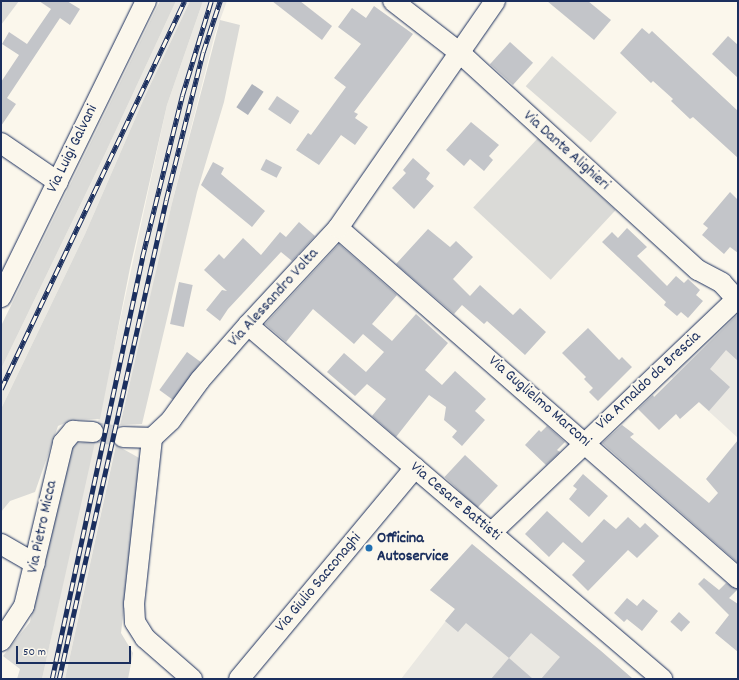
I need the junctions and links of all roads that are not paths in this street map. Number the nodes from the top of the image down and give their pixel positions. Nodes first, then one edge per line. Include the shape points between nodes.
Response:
1 (146, 1) edge
2 (393, 1) edge
3 (495, 1) edge
4 (460, 53) junction
5 (1, 143) edge
6 (58, 182) junction
7 (338, 228) junction
8 (1, 297) edge
9 (737, 300) edge
10 (248, 325) junction
11 (93, 432) tunnel mouth
12 (123, 437) tunnel mouth
13 (152, 438) junction
14 (584, 442) junction
15 (415, 468) junction
16 (492, 532) junction
17 (1, 544) edge
18 (35, 564) junction
19 (738, 578) edge
20 (1, 641) edge
21 (192, 679) edge
22 (239, 679) edge
23 (662, 679) edge

1 - 6 street, Via Luigi Galvani
2 - 4 street, Via Dante Alighieri
3 - 4 street, Via Alessandro Volta
4 - 7 street, Via Alessandro Volta
4 - 9 street, Via Dante Alighieri via 698,270 722,283
5 - 6 street
6 - 8 street, Via Luigi Galvani
7 - 10 street, Via Alessandro Volta
7 - 14 street, Via Guglielmo Marconi
9 - 14 street, Via Arnaldo da Brescia
10 - 13 street, Via Alessandro Volta via 200,380 171,420
10 - 15 street, Via Cesare Battisti
11 - 18 street, Via Pietro Micca via 74,431 63,443
12 - 13 street
13 - 21 street via 134,604 135,622 145,638
14 - 16 street, Via Arnaldo da Brescia
14 - 19 street, Via Guglielmo Marconi
15 - 16 street, Via Cesare Battisti
15 - 22 street, Via Giulio Sacconaghi
16 - 23 street, Via Cesare Battisti
17 - 18 street
18 - 20 street, Via Pietro Micca via 24,606

